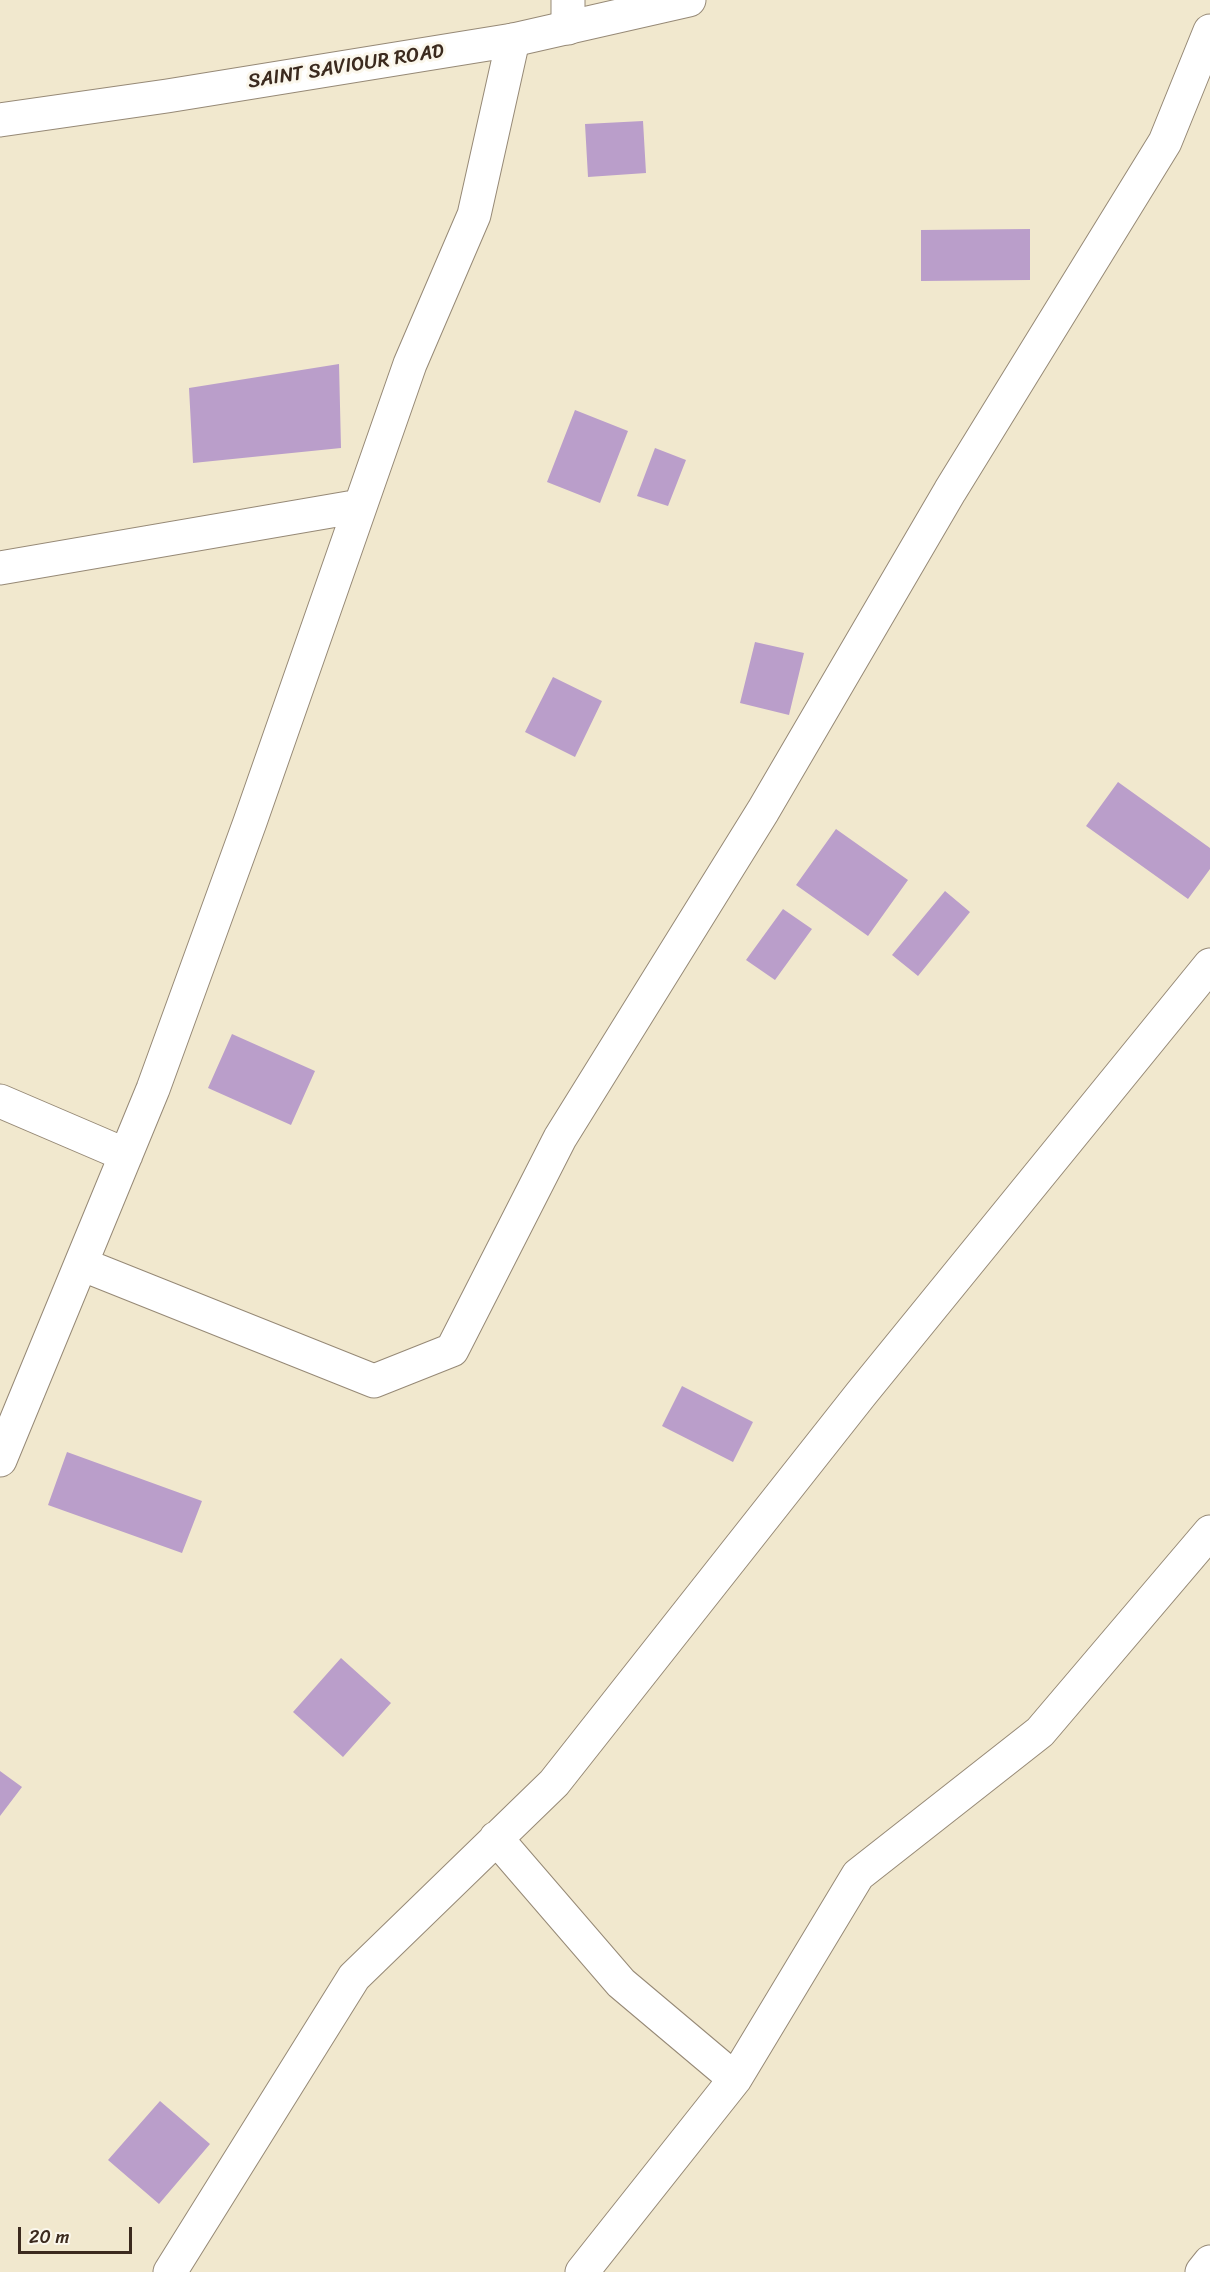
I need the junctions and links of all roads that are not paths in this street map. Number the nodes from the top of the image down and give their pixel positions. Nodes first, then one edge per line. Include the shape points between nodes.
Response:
1 (689, 0) edge
2 (568, 14) edge
3 (1210, 31) edge
4 (513, 40) junction
5 (0, 120) edge
6 (360, 506) junction
7 (0, 568) edge
8 (1210, 965) edge
9 (0, 1101) edge
10 (126, 1155) junction
11 (81, 1264) junction
12 (0, 1460) edge
13 (1210, 1532) edge
14 (496, 1838) junction
15 (735, 2079) junction
16 (1210, 2262) edge
17 (170, 2272) edge
18 (582, 2272) edge
19 (1202, 2272) edge

1 - 2 street, SAINT SAVIOUR ROAD
2 - 4 street, SAINT SAVIOUR ROAD
3 - 11 street via 1165,142 950,491 763,811 560,1138 452,1350 374,1381
4 - 5 street, SAINT SAVIOUR ROAD
4 - 6 street via 474,214 410,364
6 - 7 street
6 - 10 street via 250,822
8 - 14 street via 861,1394 554,1783
9 - 10 street
10 - 11 street
11 - 12 street
13 - 15 street via 1040,1732 858,1875
14 - 15 street via 621,1983
14 - 17 street via 354,1977
15 - 18 street
16 - 19 street

